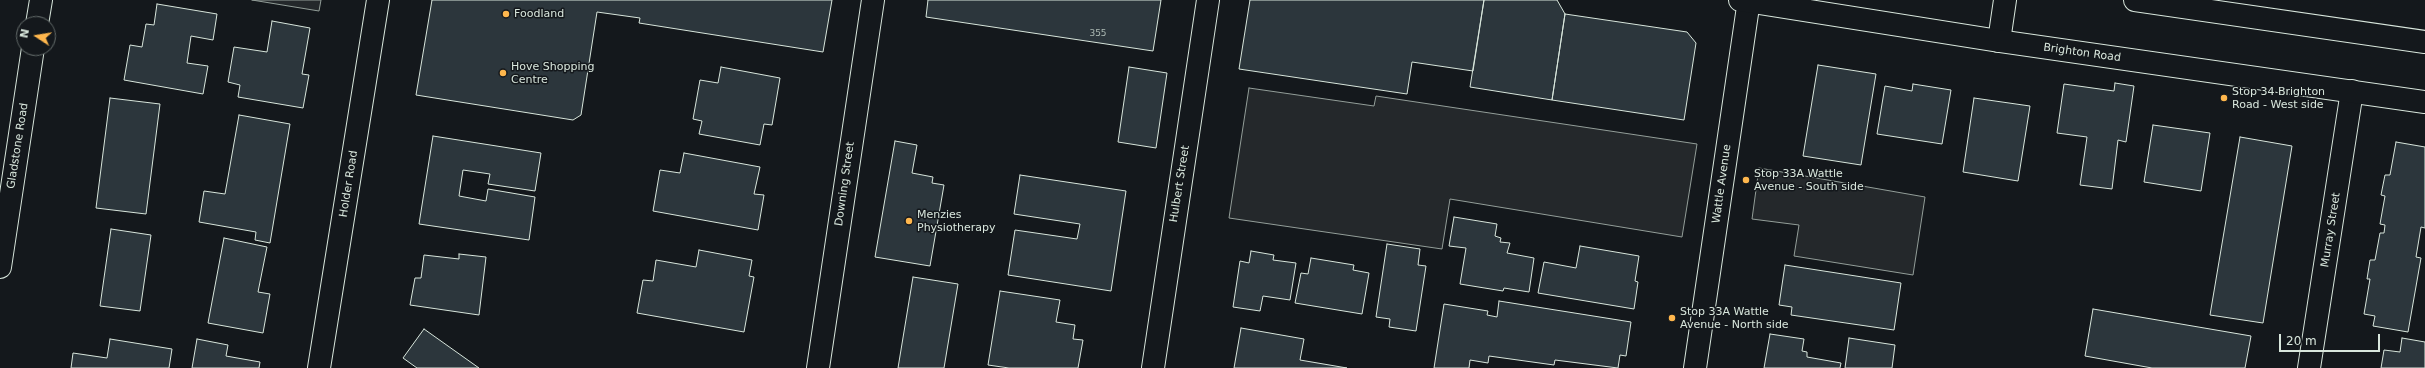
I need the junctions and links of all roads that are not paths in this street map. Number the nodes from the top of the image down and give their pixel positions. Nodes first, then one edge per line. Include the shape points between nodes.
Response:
1 (41, 0) edge
2 (378, 0) edge
3 (873, 0) edge
4 (1208, 0) edge
5 (1746, 0) edge
6 (2005, 0) edge
7 (2135, 0) edge
8 (38, 16) edge
9 (1998, 41) junction
10 (2425, 42) edge
11 (32, 56) edge
12 (2352, 91) junction
13 (2425, 102) edge
14 (0, 267) edge
15 (319, 368) edge
16 (818, 368) edge
17 (1153, 368) edge
18 (1695, 368) edge
19 (2309, 368) edge

1 - 8 street
2 - 15 street, Holder Road
3 - 16 street, Downing Street
4 - 17 street, Hulbert Street
5 - 9 street, Brighton Road
5 - 18 street, Wattle Avenue
6 - 9 street
7 - 10 street
9 - 12 street, Brighton Road
11 - 14 street, Gladstone Road
12 - 13 street, Brighton Road
12 - 19 street, Murray Street

